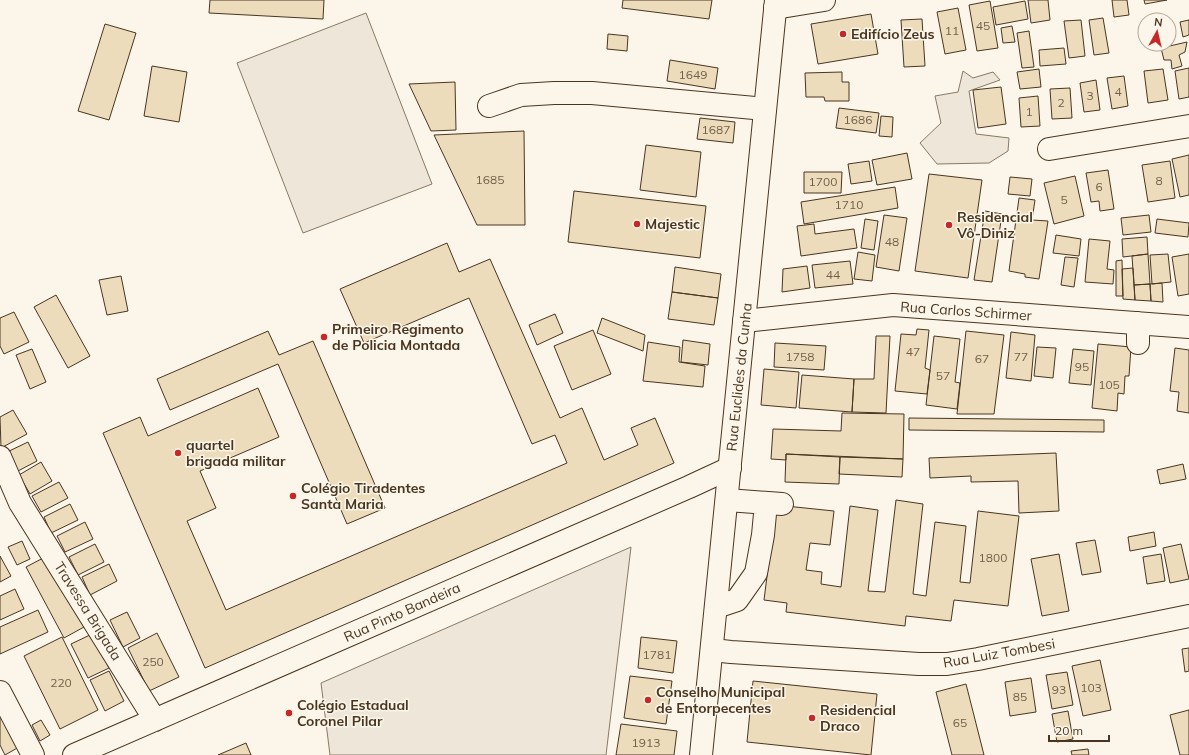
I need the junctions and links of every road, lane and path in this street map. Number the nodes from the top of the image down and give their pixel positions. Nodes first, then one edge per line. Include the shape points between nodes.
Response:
1 (824, 0) edge
2 (776, 4) edge
3 (489, 106) dead end
4 (765, 109) junction
5 (1189, 126) edge
6 (1049, 149) dead end
7 (744, 321) junction
8 (1189, 327) edge
9 (0, 457) edge
10 (730, 468) junction
11 (0, 485) edge
12 (726, 500) junction
13 (20, 503) junction
14 (716, 608) junction
15 (1189, 616) edge
16 (712, 650) junction
17 (0, 692) edge
18 (155, 720) junction
19 (33, 755) edge
20 (74, 755) edge
21 (701, 755) edge

1 - 2 street
2 - 4 street, Rua Euclides da Cunha
3 - 4 street via 521,95 592,93
4 - 7 street, Rua Euclides da Cunha
5 - 6 street
7 - 8 street, Rua Carlos Schirmer via 892,306 1138,333
7 - 10 street, Rua Euclides da Cunha
9 - 13 street
10 - 12 street, Rua Euclides da Cunha
10 - 18 street, Rua Pinto Bandeira
11 - 13 street
12 - 14 street, Rua Euclides da Cunha
12 - 14 street via 774,503 763,535 756,573 737,600
13 - 18 street, Travessa Brigada
14 - 16 street, Rua Euclides da Cunha
15 - 16 street, Rua Luiz Tombesi via 947,664
16 - 21 street, Rua Euclides da Cunha
17 - 19 street
18 - 20 street, Rua Pinto Bandeira

